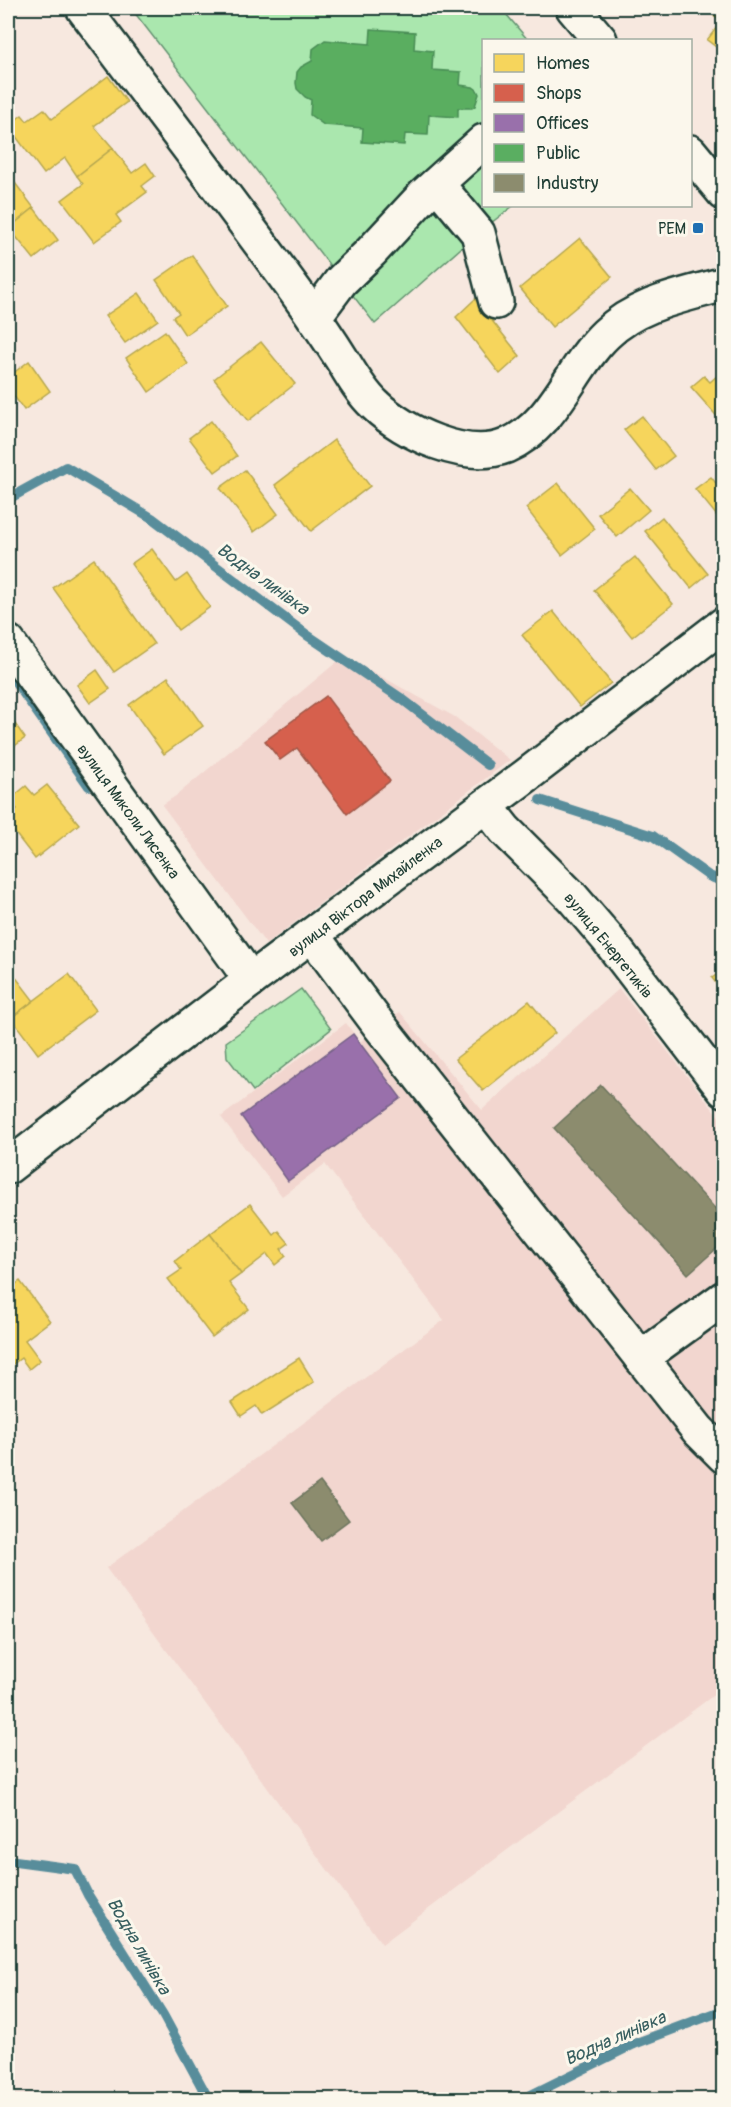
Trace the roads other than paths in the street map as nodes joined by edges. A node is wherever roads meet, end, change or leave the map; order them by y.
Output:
1 (83, 8) edge
2 (573, 8) edge
3 (599, 39) edge
4 (482, 142) edge
5 (692, 154) edge
6 (437, 184) junction
7 (723, 193) edge
8 (723, 284) edge
9 (496, 302) dead end
10 (314, 317) junction
11 (723, 624) edge
12 (8, 642) edge
13 (486, 806) junction
14 (312, 935) junction
15 (251, 981) junction
16 (723, 1090) edge
17 (8, 1167) edge
18 (723, 1298) edge
19 (641, 1358) junction
20 (723, 1456) edge

1 - 10 street
2 - 3 street
4 - 6 street
5 - 7 street
6 - 9 street
6 - 10 street
8 - 10 street
11 - 13 street, вулиця Віктора Михайленка
12 - 15 street, вулиця Миколи Лисенка
13 - 14 street, вулиця Віктора Михайленка
13 - 16 street, вулиця Енергетиків
14 - 15 street, вулиця Віктора Михайленка
14 - 19 street
15 - 17 street, вулиця Віктора Михайленка
18 - 19 street
19 - 20 street

